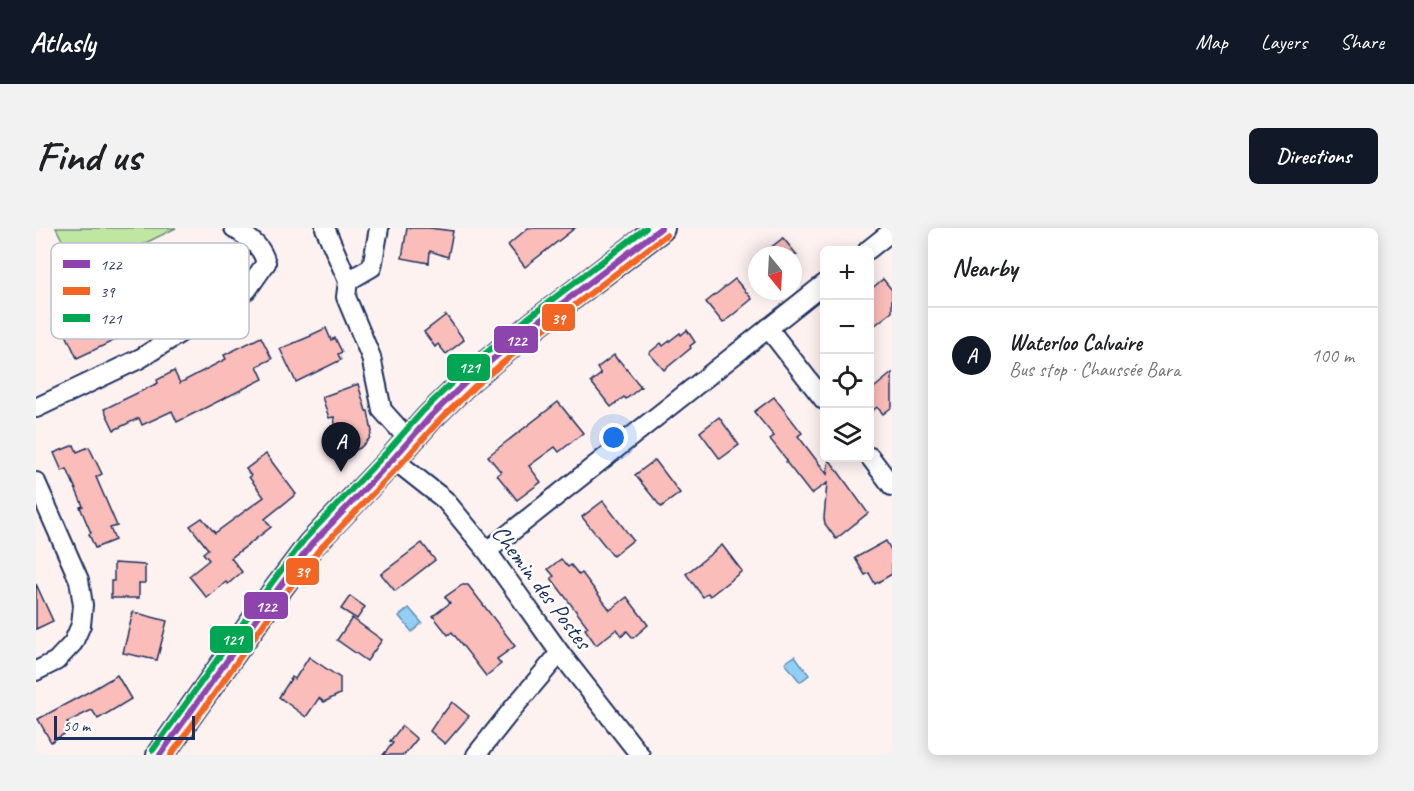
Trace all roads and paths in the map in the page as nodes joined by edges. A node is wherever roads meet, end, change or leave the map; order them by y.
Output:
1 (234, 228) edge
2 (325, 228) edge
3 (379, 228) edge
4 (660, 228) edge
5 (892, 231) edge
6 (873, 246) edge
7 (348, 281) junction
8 (249, 288) edge
9 (820, 288) edge
10 (768, 328) junction
11 (171, 339) edge
12 (820, 394) edge
13 (36, 408) edge
14 (412, 438) junction
15 (393, 459) junction
16 (873, 462) edge
17 (36, 482) edge
18 (892, 486) edge
19 (487, 551) junction
20 (560, 653) junction
21 (36, 671) edge
22 (160, 755) edge
23 (476, 755) edge
24 (640, 755) edge

1 - 8 street
2 - 7 street
3 - 7 street
4 - 14 main road
5 - 6 street
7 - 14 street
9 - 10 street
10 - 12 street
10 - 19 street
11 - 13 street
14 - 15 main road
15 - 19 street, Chemin des Postes
15 - 22 main road
16 - 18 street
17 - 21 street
19 - 20 street, Chemin des Postes
20 - 23 street
20 - 24 street, Chemin des Postes

